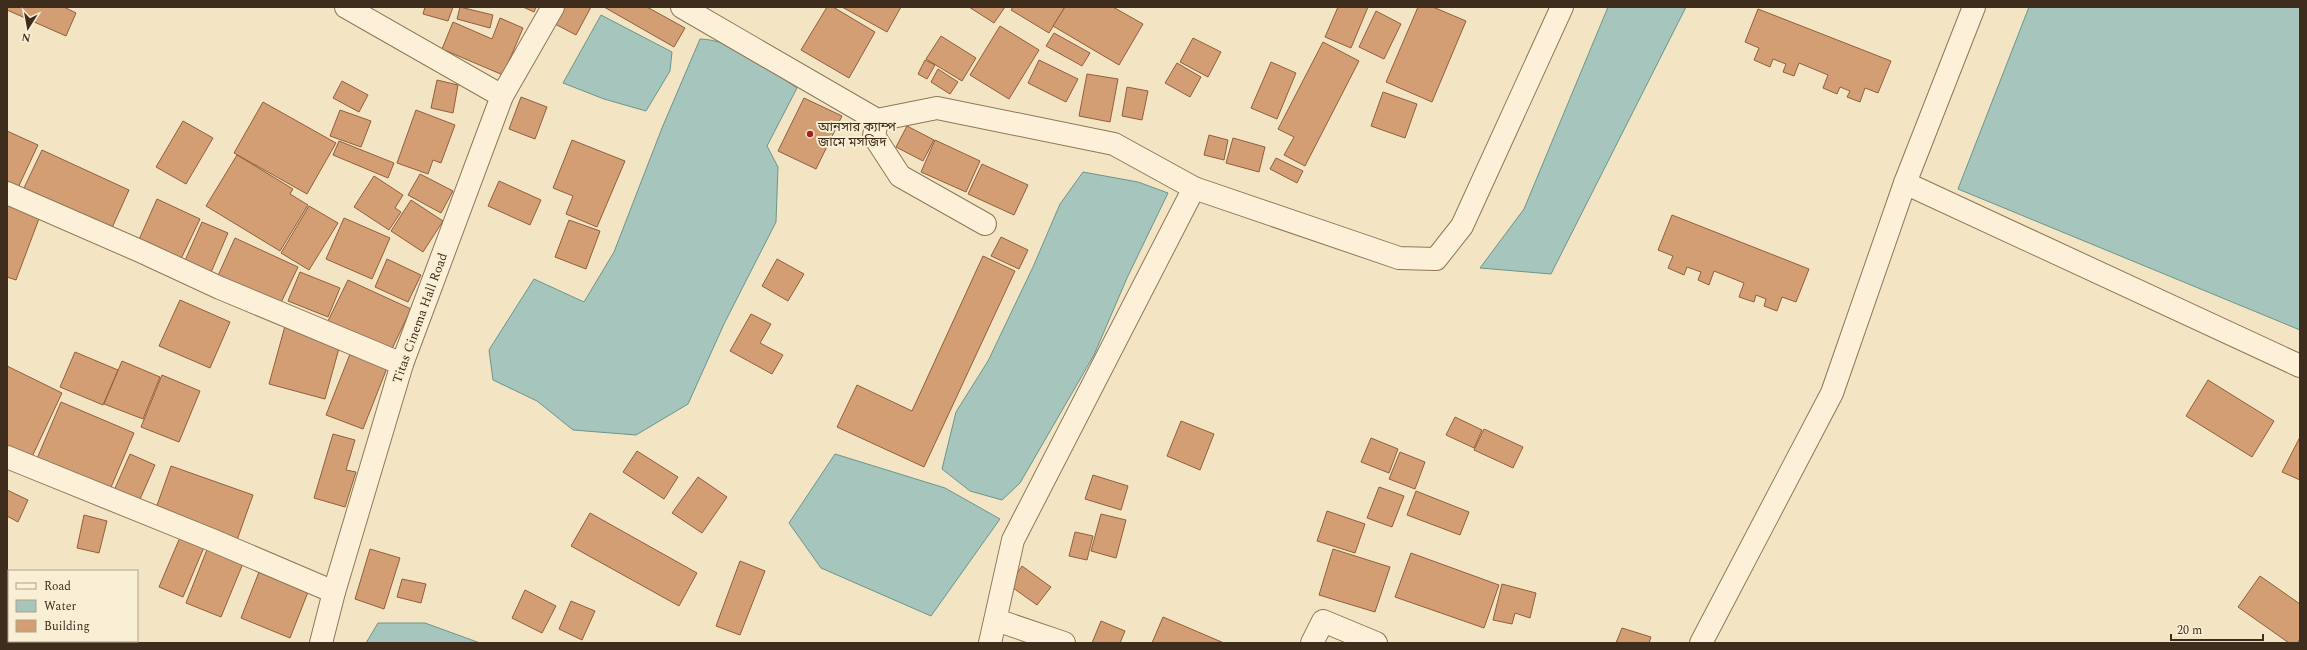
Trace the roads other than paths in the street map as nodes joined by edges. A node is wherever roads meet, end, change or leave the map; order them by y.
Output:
1 (346, 7) edge
2 (553, 7) edge
3 (682, 7) edge
4 (1562, 7) edge
5 (1974, 7) edge
6 (502, 96) junction
7 (877, 120) junction
8 (1905, 184) junction
9 (1194, 188) junction
10 (7, 193) edge
11 (985, 224) dead end
12 (402, 364) junction
13 (2300, 366) edge
14 (7, 458) edge
15 (334, 592) junction
16 (996, 620) junction
17 (321, 643) edge
18 (990, 643) edge
19 (1064, 643) edge
20 (1312, 643) edge
21 (1376, 643) edge
22 (1701, 643) edge

1 - 6 street
2 - 6 street, Titas Cinema Hall Road
3 - 7 street
4 - 9 street
5 - 8 street
6 - 12 street, Titas Cinema Hall Road
7 - 9 street
7 - 11 street
8 - 13 street
8 - 22 street
9 - 16 street
10 - 12 street
12 - 15 street, Titas Cinema Hall Road
14 - 15 street
15 - 17 street, Titas Cinema Hall Road
16 - 18 street
16 - 19 street
20 - 21 street

